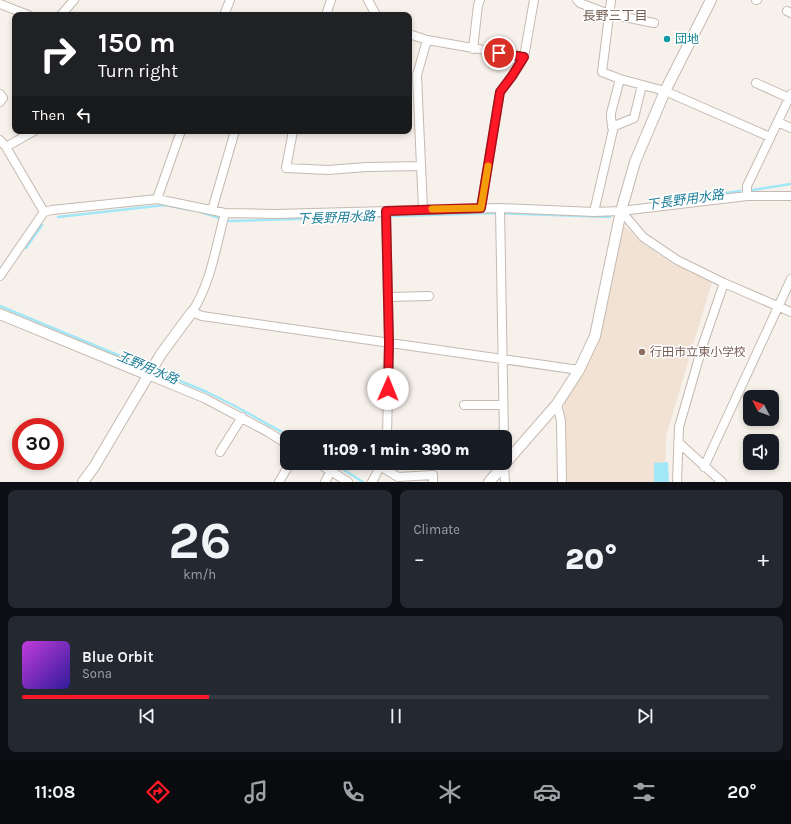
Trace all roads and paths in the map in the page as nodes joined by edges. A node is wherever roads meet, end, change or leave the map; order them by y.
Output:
1 (74, 0) edge
2 (230, 0) edge
3 (331, 0) edge
4 (368, 0) edge
5 (480, 0) edge
6 (534, 0) edge
7 (577, 0) edge
8 (611, 0) edge
9 (710, 0) edge
10 (0, 4) edge
11 (20, 12) edge
12 (64, 12) edge
13 (225, 12) edge
14 (327, 12) edge
15 (374, 12) edge
16 (609, 14) junction
17 (654, 23) dead end
18 (412, 35) edge
19 (427, 40) junction
20 (473, 49) junction
21 (524, 57) junction
22 (620, 79) junction
23 (756, 83) dead end
24 (642, 85) junction
25 (665, 91) junction
26 (0, 94) edge
27 (790, 96) edge
28 (0, 102) edge
29 (778, 122) junction
30 (612, 127) junction
31 (791, 128) edge
32 (29, 134) edge
33 (180, 134) edge
34 (234, 134) edge
35 (292, 134) edge
36 (770, 137) junction
37 (0, 140) edge
38 (6, 147) junction
39 (421, 166) junction
40 (747, 196) junction
41 (791, 196) edge
42 (157, 199) junction
43 (481, 208) junction
44 (423, 209) junction
45 (212, 210) junction
46 (500, 211) junction
47 (621, 211) junction
48 (44, 212) junction
49 (594, 212) junction
50 (225, 213) junction
51 (386, 215) junction
52 (0, 276) edge
53 (791, 279) edge
54 (724, 283) junction
55 (429, 296) dead end
56 (388, 297) junction
57 (778, 307) junction
58 (192, 312) junction
59 (791, 312) edge
60 (0, 314) edge
61 (389, 343) junction
62 (502, 358) junction
63 (579, 370) junction
64 (150, 371) junction
65 (557, 404) junction
66 (464, 405) dead end
67 (503, 405) junction
68 (242, 417) junction
69 (387, 430) edge
70 (504, 430) edge
71 (280, 440) edge
72 (678, 442) junction
73 (220, 452) dead end
74 (512, 455) edge
75 (704, 467) junction
76 (286, 470) edge
77 (378, 470) edge
78 (388, 470) edge
79 (499, 470) edge
80 (504, 470) edge
81 (331, 471) joint
82 (83, 482) edge
83 (279, 482) edge
84 (324, 482) edge
85 (348, 482) edge
86 (372, 482) edge
87 (433, 482) edge
88 (489, 482) edge
89 (505, 482) edge
90 (562, 482) edge
91 (677, 482) edge
92 (722, 482) edge

1 - 12 street
2 - 13 street
3 - 14 street
4 - 15 street
5 - 20 street
6 - 21 street
7 - 16 street
8 - 16 street
9 - 25 street
10 - 11 street
16 - 17 street
16 - 22 street
18 - 19 street
19 - 20 street
19 - 39 street
20 - 21 street
21 - 43 street
22 - 24 street
22 - 30 street
23 - 27 street
24 - 25 street
24 - 30 street
25 - 36 street
25 - 47 street
26 - 28 street
27 - 29 street
29 - 31 street
29 - 36 street
30 - 49 street
32 - 38 street
33 - 42 street
34 - 45 street
35 - 39 street
36 - 40 street
37 - 38 street
38 - 48 street
39 - 44 street
40 - 41 street
40 - 47 street
42 - 45 street
42 - 48 street
43 - 44 street
43 - 46 street
44 - 51 street
45 - 50 street
46 - 49 street
46 - 62 street
47 - 49 street
47 - 54 street
47 - 63 street
48 - 52 street
50 - 51 street
50 - 58 street
51 - 56 street
53 - 57 street
54 - 57 street
54 - 72 street
55 - 56 street
56 - 61 street
57 - 59 street
57 - 75 street
58 - 61 street
58 - 64 street
60 - 64 street
61 - 62 street
61 - 69 street
62 - 63 street
62 - 67 street
63 - 65 street
64 - 68 street
64 - 82 street
65 - 74 street
65 - 90 street
66 - 67 street
67 - 70 street
68 - 71 street
68 - 73 street
72 - 75 street
72 - 91 street
75 - 92 street
76 - 83 street
77 - 86 street
78 - 87 street
79 - 88 street
80 - 89 street
81 - 84 street
81 - 85 street

